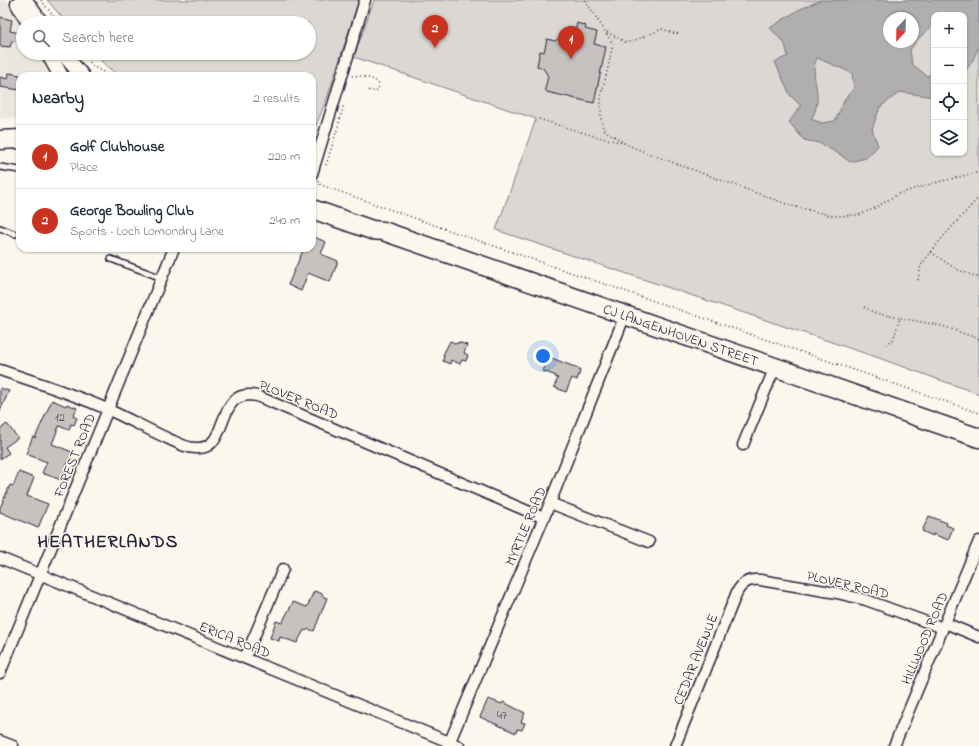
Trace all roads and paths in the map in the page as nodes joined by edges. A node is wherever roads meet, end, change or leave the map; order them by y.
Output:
1 (41, 0) edge
2 (365, 0) edge
3 (585, 0) edge
4 (24, 1) edge
5 (27, 16) edge
6 (36, 16) edge
7 (54, 16) edge
8 (605, 32) junction
9 (680, 32) dead end
10 (52, 60) edge
11 (69, 60) edge
12 (88, 60) edge
13 (59, 72) edge
14 (79, 72) edge
15 (103, 72) edge
16 (351, 76) dead end
17 (368, 90) dead end
18 (345, 100) dead end
19 (539, 119) dead end
20 (0, 128) edge
21 (16, 128) edge
22 (16, 139) edge
23 (0, 140) edge
24 (626, 144) junction
25 (0, 167) edge
26 (324, 167) dead end
27 (16, 169) edge
28 (979, 172) edge
29 (316, 173) edge
30 (316, 179) edge
31 (979, 197) edge
32 (316, 201) edge
33 (316, 210) edge
34 (0, 228) edge
35 (383, 232) junction
36 (15, 234) dead end
37 (172, 252) edge
38 (931, 252) junction
39 (111, 259) dead end
40 (162, 278) junction
41 (979, 278) edge
42 (918, 280) dead end
43 (864, 308) dead end
44 (625, 315) junction
45 (900, 318) junction
46 (979, 339) edge
47 (886, 344) dead end
48 (775, 367) junction
49 (0, 370) edge
50 (108, 410) junction
51 (979, 413) edge
52 (979, 438) edge
53 (743, 445) dead end
54 (550, 503) junction
55 (544, 518) junction
56 (979, 541) edge
57 (649, 542) dead end
58 (0, 558) edge
59 (283, 569) dead end
60 (41, 575) junction
61 (744, 583) joint
62 (944, 625) junction
63 (979, 637) edge
64 (245, 658) junction
65 (0, 673) edge
66 (0, 741) edge
67 (452, 745) edge
68 (13, 746) edge
69 (675, 746) edge
70 (894, 746) edge

1 - 7 path
2 - 29 street
3 - 8 path
4 - 5 street
4 - 6 street
8 - 9 path
8 - 24 path
10 - 13 street
11 - 14 street
12 - 15 path
16 - 17 path
18 - 26 path
19 - 24 path
20 - 21 highway
22 - 23 highway
24 - 28 path
25 - 27 lane
30 - 51 path
31 - 38 path
32 - 35 highway, CJ LANGENHOVEN STREET
33 - 35 highway, CJ LANGENHOVEN STREET
34 - 36 lane
35 - 44 highway, CJ LANGENHOVEN STREET
37 - 40 street, FOREST ROAD
38 - 41 path
38 - 42 path
39 - 40 lane
40 - 50 street, FOREST ROAD
43 - 45 path
44 - 48 highway, CJ LANGENHOVEN STREET
44 - 54 street, MYRTLE ROAD
45 - 46 path
45 - 47 path
48 - 52 highway, CJ LANGENHOVEN STREET
48 - 53 street
49 - 50 street, PLOVER ROAD
50 - 55 street, PLOVER ROAD
50 - 60 street, FOREST ROAD
54 - 55 street, MYRTLE ROAD
54 - 57 street
55 - 67 street, MYRTLE ROAD
56 - 62 street, HILLWOOD ROAD
58 - 60 street, ERICA ROAD
59 - 64 street
60 - 64 street, ERICA ROAD
60 - 65 street, FOREST ROAD
61 - 62 street, PLOVER ROAD
61 - 69 street, CEDAR AVENUE
62 - 63 street, PLOVER ROAD
62 - 70 street, HILLWOOD ROAD
64 - 67 street, ERICA ROAD
66 - 68 street

